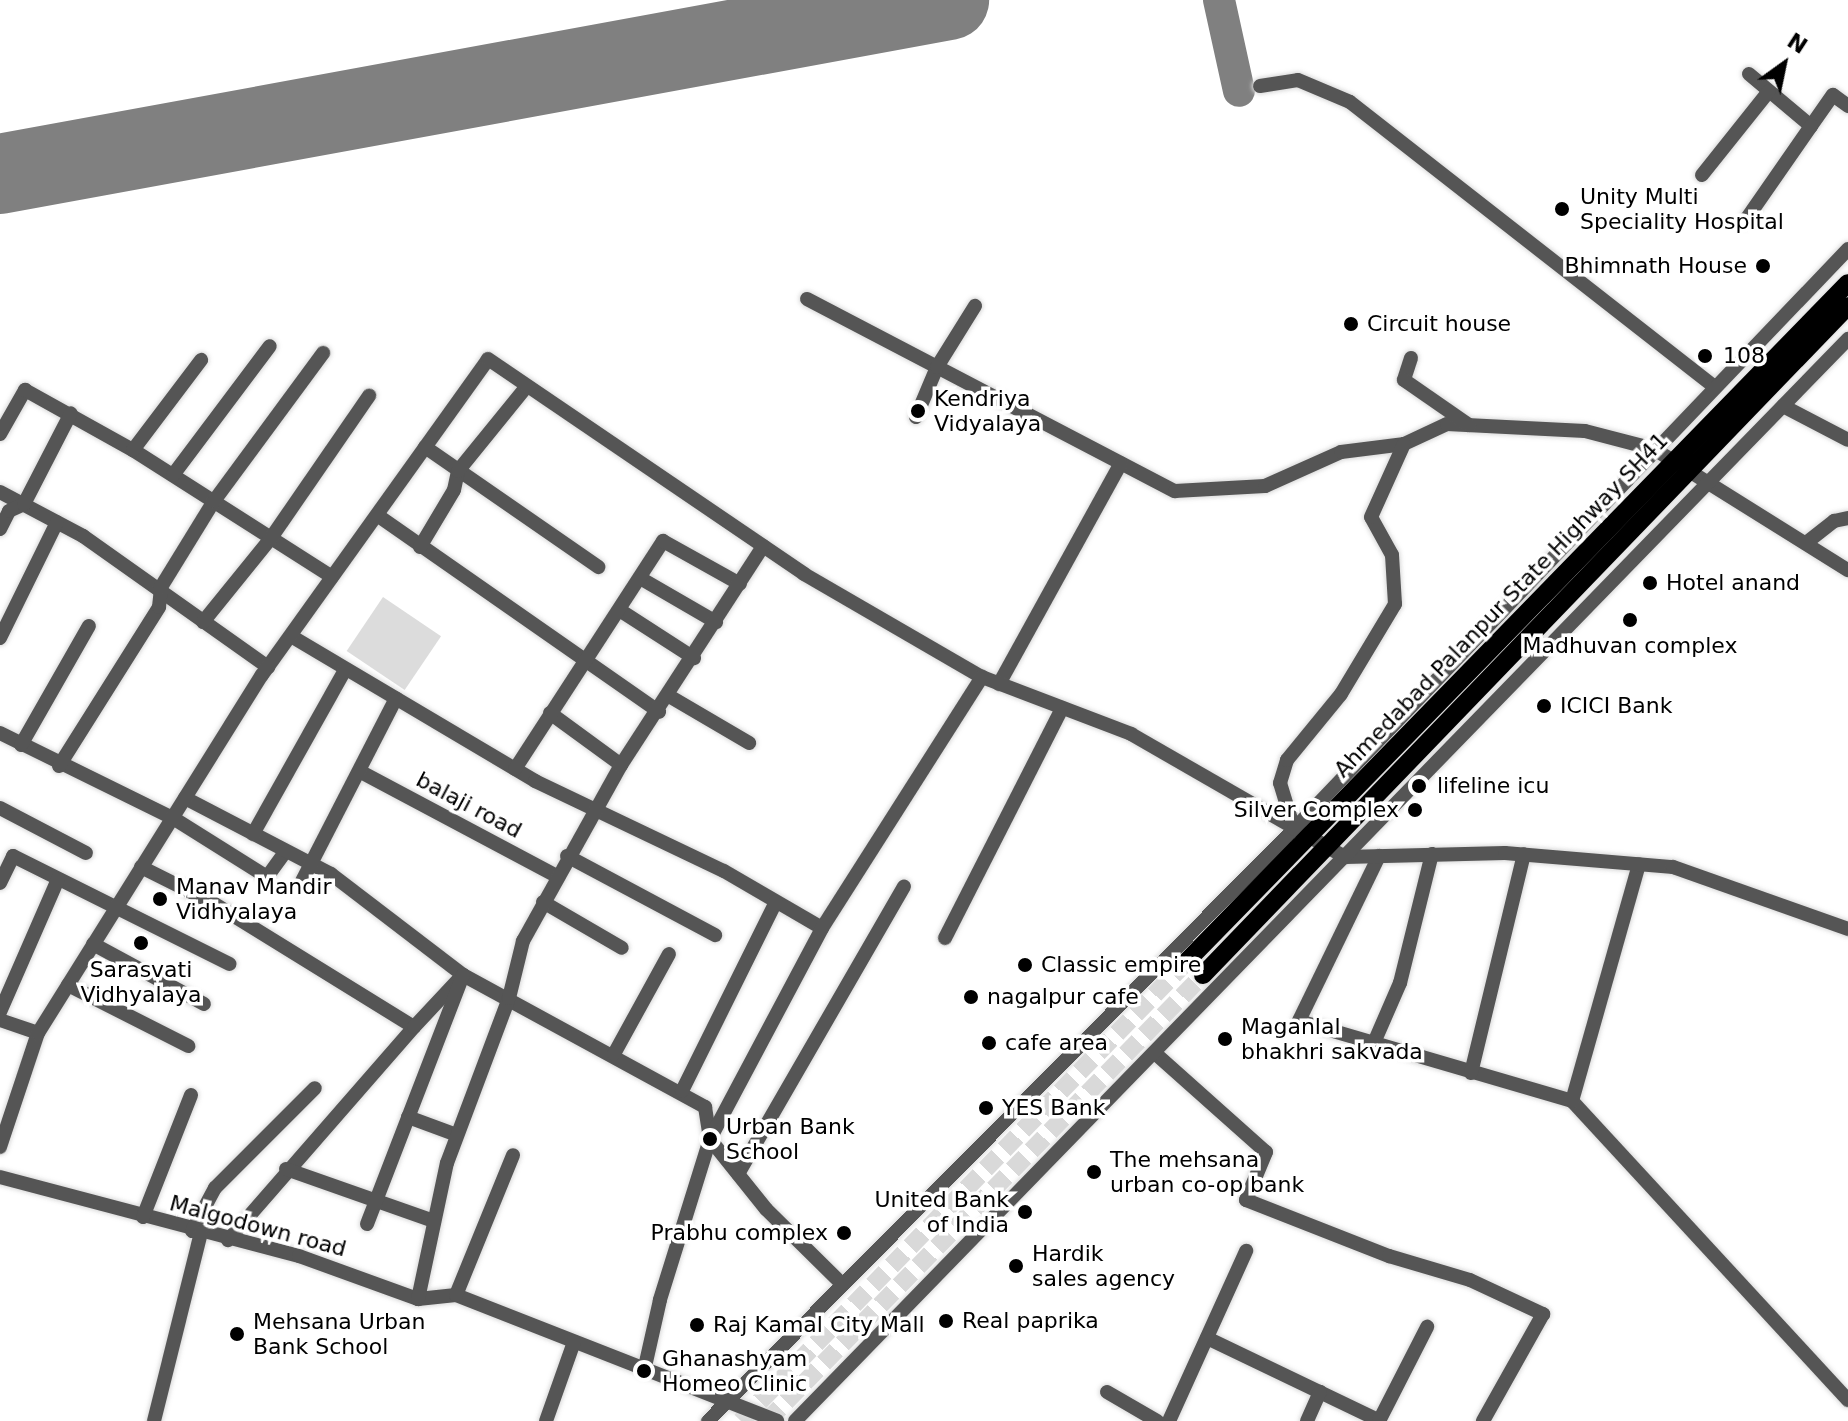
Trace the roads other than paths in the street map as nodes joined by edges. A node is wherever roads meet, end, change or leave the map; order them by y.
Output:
1 (1749, 74) dead end
2 (1260, 86) dead end
3 (1769, 91) junction
4 (1848, 106) edge
5 (1811, 126) junction
6 (1702, 175) dead end
7 (1745, 221) dead end
8 (1848, 249) edge
9 (1848, 283) edge
10 (807, 299) dead end
11 (975, 306) dead end
12 (1848, 306) edge
13 (1772, 327) junction
14 (1823, 332) junction
15 (1789, 342) junction
16 (270, 346) dead end
17 (1845, 346) edge
18 (323, 353) dead end
19 (1411, 358) dead end
20 (201, 360) dead end
21 (937, 367) junction
22 (527, 386) junction
23 (1714, 386) junction
24 (369, 396) dead end
25 (1783, 406) junction
26 (71, 413) junction
27 (916, 417) dead end
28 (1469, 425) junction
29 (0, 434) edge
30 (1848, 440) edge
31 (1404, 444) junction
32 (425, 447) junction
33 (1654, 449) junction
34 (133, 450) junction
35 (1671, 460) junction
36 (1121, 463) junction
37 (1691, 470) junction
38 (458, 471) junction
39 (173, 475) junction
40 (1711, 481) junction
41 (0, 492) edge
42 (214, 501) junction
43 (24, 504) junction
44 (377, 515) junction
45 (1848, 518) edge
46 (57, 522) junction
47 (0, 529) edge
48 (271, 538) junction
49 (1806, 543) junction
50 (763, 546) junction
51 (420, 547) junction
52 (598, 567) dead end
53 (1848, 570) edge
54 (332, 577) junction
55 (640, 578) junction
56 (740, 584) junction
57 (161, 587) junction
58 (621, 611) junction
59 (203, 622) junction
60 (716, 622) junction
61 (89, 626) dead end
62 (291, 636) junction
63 (0, 638) edge
64 (694, 658) junction
65 (584, 660) junction
66 (268, 667) junction
67 (345, 670) junction
68 (982, 677) junction
69 (999, 684) junction
70 (669, 696) junction
71 (396, 698) junction
72 (1062, 708) junction
73 (659, 712) junction
74 (550, 713) junction
75 (0, 733) edge
76 (749, 743) dead end
77 (21, 745) junction
78 (621, 765) junction
79 (59, 766) junction
80 (515, 769) junction
81 (361, 772) junction
82 (185, 798) junction
83 (0, 808) edge
84 (595, 809) junction
85 (173, 818) junction
86 (1294, 829) junction
87 (253, 834) junction
88 (1318, 843) junction
89 (285, 852) junction
90 (86, 853) dead end
91 (1432, 854) junction
92 (1524, 854) junction
93 (567, 856) junction
94 (1379, 856) junction
95 (1345, 857) junction
96 (310, 864) junction
97 (1639, 864) junction
98 (141, 867) junction
99 (557, 876) junction
100 (58, 879) junction
101 (0, 883) edge
102 (904, 886) dead end
103 (299, 887) dead end
104 (543, 902) junction
105 (776, 902) junction
106 (116, 908) junction
107 (822, 928) junction
108 (1848, 929) edge
109 (715, 935) dead end
110 (945, 938) dead end
111 (93, 944) junction
112 (622, 948) dead end
113 (669, 954) dead end
114 (1182, 955) junction
115 (1218, 959) junction
116 (230, 964) dead end
117 (463, 975) junction
118 (1203, 975) tunnel mouth
119 (68, 985) junction
120 (1223, 986) junction
121 (509, 998) junction
122 (204, 1004) dead end
123 (0, 1012) edge
124 (0, 1020) edge
125 (414, 1027) junction
126 (38, 1033) junction
127 (1373, 1045) junction
128 (188, 1046) dead end
129 (614, 1054) junction
130 (1157, 1055) junction
131 (1471, 1073) junction
132 (315, 1088) dead end
133 (682, 1091) junction
134 (191, 1095) dead end
135 (1572, 1101) junction
136 (408, 1117) junction
137 (457, 1135) junction
138 (710, 1139) junction
139 (0, 1147) edge
140 (513, 1155) dead end
141 (286, 1169) junction
142 (738, 1174) junction
143 (0, 1177) edge
144 (376, 1201) junction
145 (143, 1217) junction
146 (431, 1220) junction
147 (367, 1224) dead end
148 (196, 1232) junction
149 (228, 1240) junction
150 (1246, 1251) dead end
151 (841, 1283) junction
152 (456, 1295) junction
153 (418, 1299) junction
154 (1427, 1327) dead end
155 (1207, 1338) junction
156 (574, 1342) junction
157 (644, 1371) junction
158 (1107, 1392) dead end
159 (1320, 1392) junction
160 (1848, 1400) edge
161 (725, 1404) junction
162 (154, 1421) edge
163 (546, 1421) edge
164 (708, 1421) edge
165 (777, 1421) edge
166 (795, 1421) edge
167 (1157, 1421) edge
168 (1169, 1421) edge
169 (1307, 1421) edge
170 (1380, 1421) edge
171 (1483, 1421) edge

1 - 3 street
2 - 23 street
3 - 5 street
3 - 6 street
4 - 5 street
5 - 7 street
8 - 13 street
9 - 15 main road, Ahmedabad Palanpur State Highway SH41
10 - 21 street
11 - 21 street
12 - 14 main road, Ahmedabad Palanpur State Highway SH41
13 - 15 street
13 - 23 street
14 - 17 street
14 - 37 main road, Ahmedabad Palanpur State Highway SH41
15 - 35 main road, Ahmedabad Palanpur State Highway SH41
16 - 39 street
17 - 25 street
18 - 42 street
19 - 28 street
20 - 34 street
21 - 27 street
21 - 36 street
22 - 32 street
22 - 38 street
22 - 50 street
23 - 33 street
24 - 48 street
25 - 30 street
25 - 40 street
26 - 29 street
26 - 34 street
26 - 43 street
28 - 31 street
28 - 33 street
31 - 36 street
31 - 86 street
32 - 38 street
32 - 44 street
33 - 35 street
33 - 86 street
34 - 39 street
35 - 37 street
35 - 88 main road, Ahmedabad Palanpur State Highway SH41
36 - 69 street
37 - 40 street
37 - 88 main road, Ahmedabad Palanpur State Highway SH41
38 - 51 street
38 - 52 street
39 - 42 street
40 - 49 street
40 - 95 street
41 - 43 street
42 - 48 street
42 - 57 street
43 - 46 street
43 - 47 street
44 - 51 street
44 - 54 street
45 - 49 street
46 - 57 street
46 - 63 street
48 - 54 street
48 - 59 street
49 - 53 street
50 - 56 street
50 - 68 street
51 - 65 street
54 - 62 street
55 - 56 street
55 - 58 street
55 - 60 street
56 - 60 street
57 - 59 street
57 - 79 street
58 - 64 street
58 - 65 street
59 - 66 street
60 - 64 street
61 - 77 street
62 - 66 street
62 - 67 street
64 - 70 street
65 - 73 street
65 - 74 street
66 - 82 street
67 - 71 street
67 - 87 street
68 - 69 street
68 - 107 street
69 - 72 street
70 - 73 street
70 - 76 street
71 - 80 street
71 - 81 street
72 - 86 street
72 - 110 street
73 - 78 street
74 - 78 street
74 - 80 street
75 - 77 street
77 - 79 street
78 - 84 street
79 - 85 street
80 - 84 street
81 - 96 street
81 - 99 street, balaji road
82 - 85 street
82 - 87 street
83 - 90 street
84 - 93 street
84 - 105 street
85 - 89 street
85 - 98 street
86 - 88 street
86 - 114 street
87 - 89 street
88 - 95 street
88 - 114 main road, Ahmedabad Palanpur State Highway SH41
88 - 115 main road, Ahmedabad Palanpur State Highway SH41
89 - 96 street
91 - 92 street
91 - 94 street
91 - 127 street
92 - 97 street
92 - 131 street
93 - 99 street
93 - 109 street
94 - 95 street
94 - 127 street
95 - 120 street
96 - 103 street
96 - 117 street
97 - 108 street
97 - 135 street
98 - 106 street
98 - 125 street
99 - 104 street
100 - 101 street
100 - 106 street
100 - 123 street
102 - 142 street
104 - 112 street
104 - 121 street
105 - 107 street
105 - 133 street
106 - 111 street
106 - 116 street
107 - 138 street
111 - 119 street
111 - 122 street
113 - 129 street
114 - 151 street
115 - 118 main road, Ahmedabad Palanpur State Highway SH41
115 - 120 street
117 - 121 street
117 - 125 street
117 - 136 street
119 - 126 street
119 - 128 street
120 - 130 street
121 - 129 street
121 - 137 street
124 - 126 street
125 - 141 street
126 - 139 street
127 - 131 street
129 - 133 street
130 - 166 street
130 - 171 street
131 - 135 street
132 - 148 street
133 - 138 street
134 - 145 street
135 - 160 street
136 - 137 street
136 - 144 street
137 - 146 street
138 - 142 street
138 - 157 street
140 - 152 street
141 - 144 street
141 - 149 street
142 - 151 street
143 - 145 street, Malgodown road
144 - 146 street
144 - 147 street
145 - 148 street, Malgodown road
146 - 153 street
148 - 149 street, Malgodown road
148 - 162 street
149 - 153 street, Malgodown road
150 - 155 street
151 - 161 street
152 - 153 street, Malgodown road
152 - 156 street, Malgodown road
154 - 170 street
155 - 159 street
155 - 168 street
156 - 157 street, Malgodown road
156 - 163 street
157 - 161 street, Malgodown road
158 - 167 street
159 - 169 street
159 - 170 street
161 - 164 street
161 - 165 street, Malgodown road

